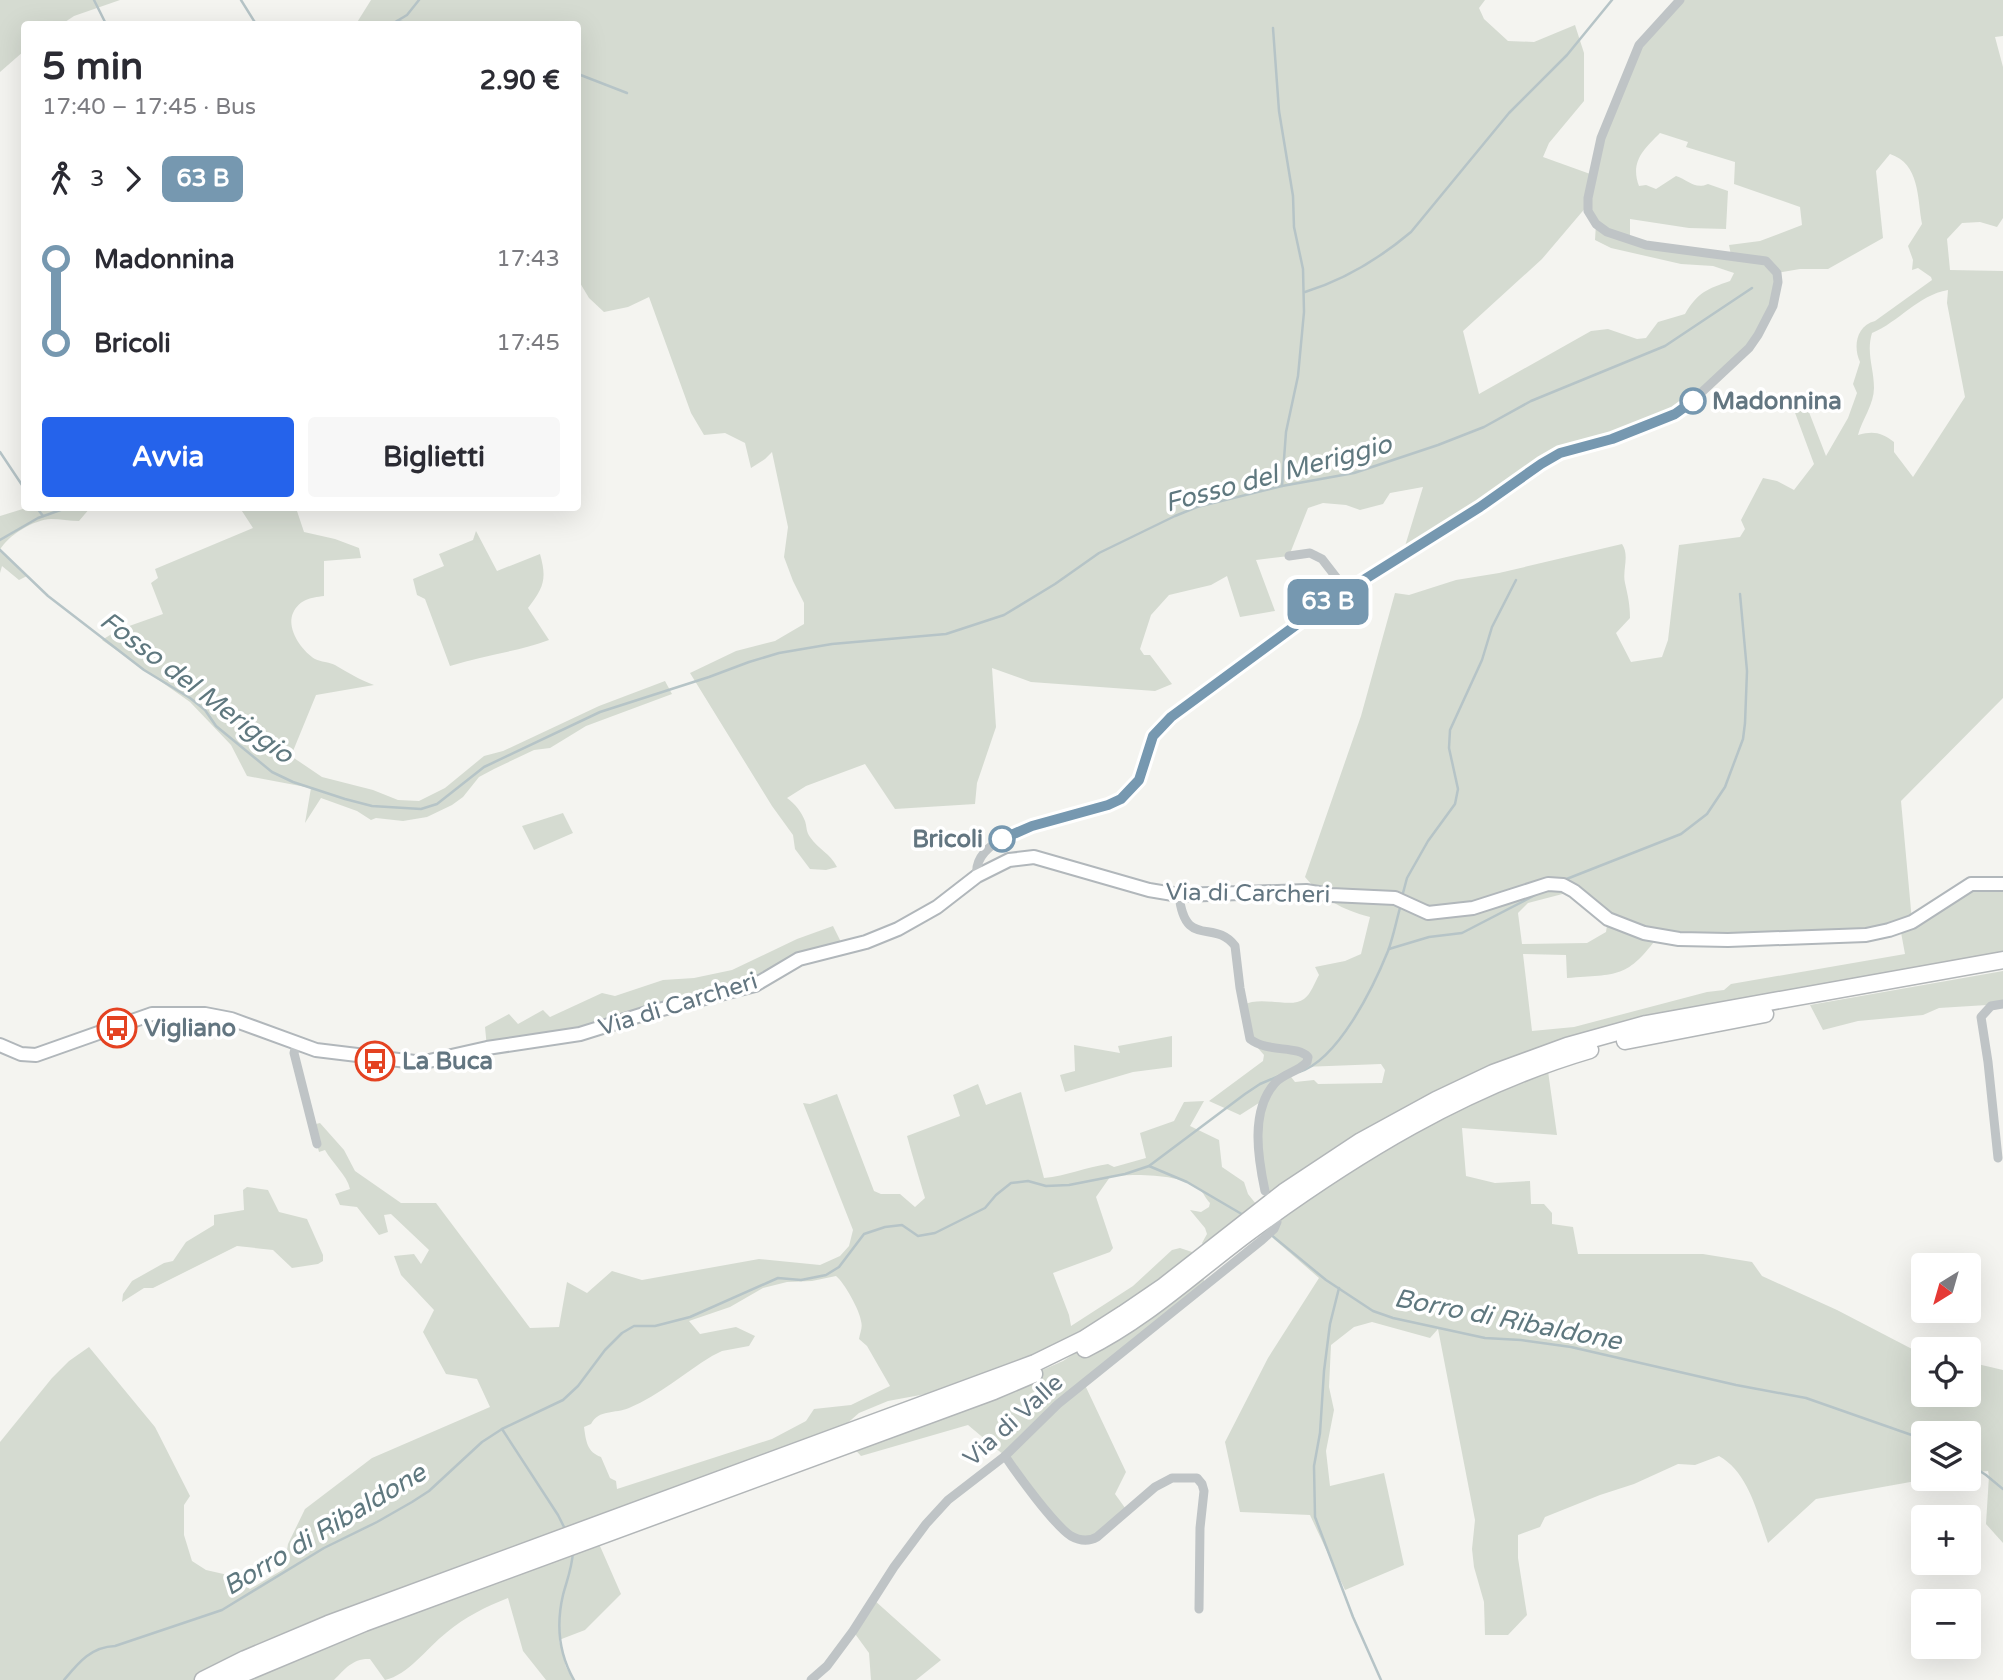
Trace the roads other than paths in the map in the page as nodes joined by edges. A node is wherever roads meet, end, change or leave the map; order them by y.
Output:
1 (1680, 0) edge
2 (1289, 556) dead end
3 (1346, 590) junction
4 (977, 876) junction
5 (2003, 884) edge
6 (1179, 895) junction
7 (2003, 960) edge
8 (2003, 971) edge
9 (2003, 1004) edge
10 (297, 1042) junction
11 (0, 1045) edge
12 (317, 1144) dead end
13 (1998, 1158) dead end
14 (1265, 1191) dead end
15 (1272, 1230) dead end
16 (1005, 1456) junction
17 (1199, 1609) dead end
18 (203, 1680) edge
19 (228, 1680) edge
20 (811, 1680) edge

1 - 3 street
2 - 3 street
3 - 4 street
4 - 6 street, Via di Carcheri
4 - 10 street, Via di Carcheri
5 - 6 street, Via di Carcheri
6 - 14 street
7 - 18 highway
8 - 19 highway
9 - 13 street
10 - 11 street, Via di Carcheri
10 - 12 street
15 - 16 street, Via di Valle
16 - 17 street
16 - 20 street, Via di Valle

